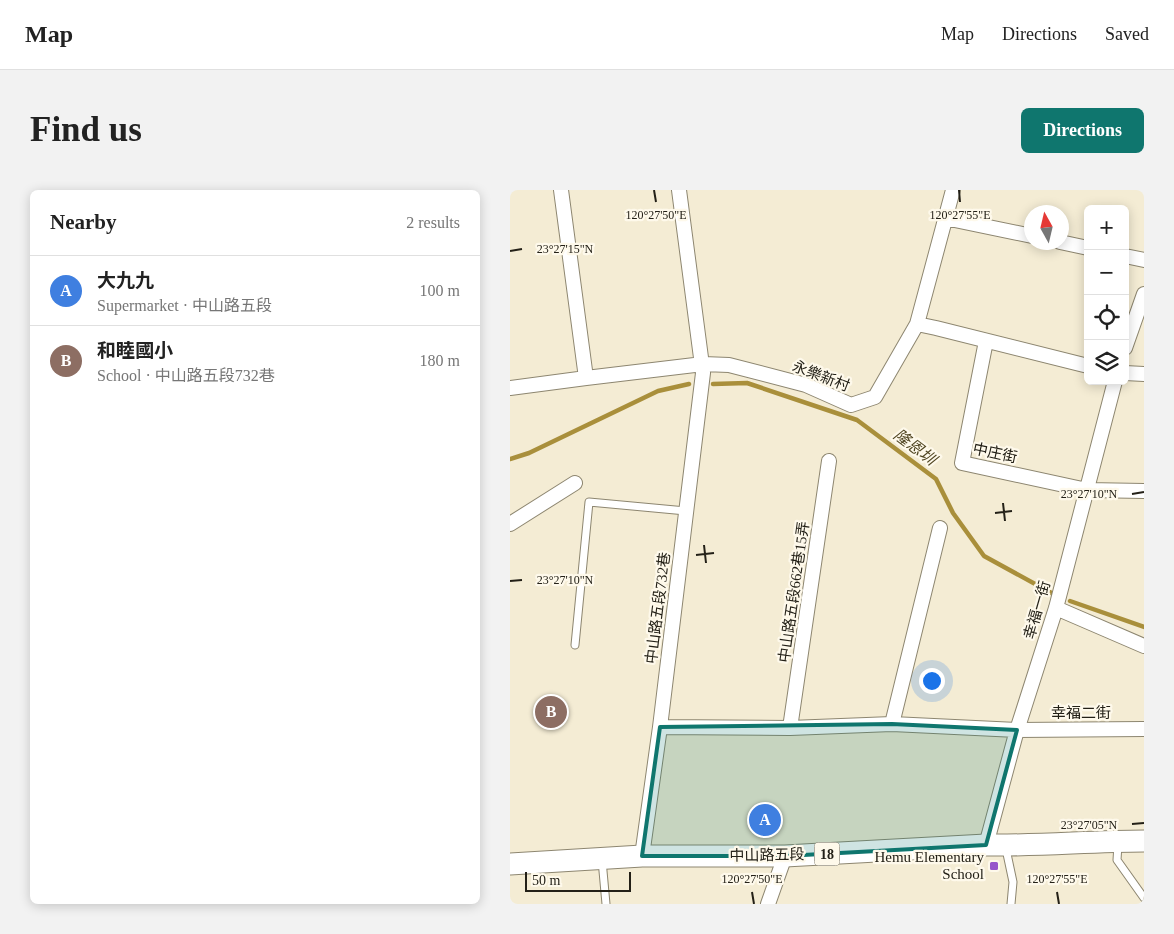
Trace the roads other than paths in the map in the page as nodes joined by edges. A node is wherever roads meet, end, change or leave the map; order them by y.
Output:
1 (561, 190) edge
2 (679, 190) edge
3 (953, 190) edge
4 (946, 218) junction
5 (1024, 234) edge
6 (1069, 244) edge
7 (1084, 247) edge
8 (1129, 257) edge
9 (1144, 260) edge
10 (1144, 294) edge
11 (917, 324) junction
12 (1128, 340) edge
13 (986, 341) junction
14 (703, 364) junction
15 (1084, 365) edge
16 (1129, 373) edge
17 (1144, 374) edge
18 (586, 378) junction
19 (1114, 385) edge
20 (510, 388) edge
21 (829, 461) dead end
22 (575, 483) dead end
23 (1087, 490) junction
24 (1144, 491) edge
25 (686, 511) junction
26 (510, 524) edge
27 (940, 528) dead end
28 (1056, 608) junction
29 (575, 645) dead end
30 (1144, 646) edge
31 (892, 724) junction
32 (660, 727) junction
33 (790, 728) junction
34 (1144, 729) edge
35 (1017, 730) junction
36 (1118, 841) junction
37 (1144, 841) edge
38 (996, 846) junction
39 (642, 856) junction
40 (785, 856) junction
41 (602, 858) junction
42 (510, 864) edge
43 (1144, 898) edge
44 (606, 904) edge
45 (768, 904) edge
46 (1011, 904) edge

1 - 18 street
2 - 14 street
3 - 4 street, 永樂新村
4 - 5 street
4 - 11 street, 永樂新村
6 - 7 street
8 - 9 street
10 - 12 street
11 - 13 street
11 - 14 street, 永樂新村
13 - 15 street
13 - 23 street, 中庄街
14 - 18 street, 永樂新村
14 - 25 street, 中山路五段732巷
16 - 17 street
18 - 20 street, 永樂新村
19 - 23 street, 幸福一街
21 - 33 street, 中山路五段662巷15弄
22 - 26 street
23 - 24 street, 中庄街
23 - 28 street, 幸福一街
25 - 29 lane
25 - 32 street, 中山路五段732巷
27 - 31 street
28 - 30 street
28 - 35 street, 幸福一街
31 - 33 street
31 - 35 street
32 - 33 street
32 - 39 street, 中山路五段732巷
34 - 35 street, 幸福二街
35 - 38 street, 幸福一街
36 - 37 main road, 中山路五段 / 18
36 - 38 main road, 中山路五段 / 18
36 - 43 lane
38 - 40 main road, 中山路五段 / 18
38 - 46 lane
39 - 40 main road, 中山路五段 / 18
39 - 41 main road, 中山路五段 / 18
40 - 45 street
41 - 42 main road, 中山路五段 / 18
41 - 44 lane

